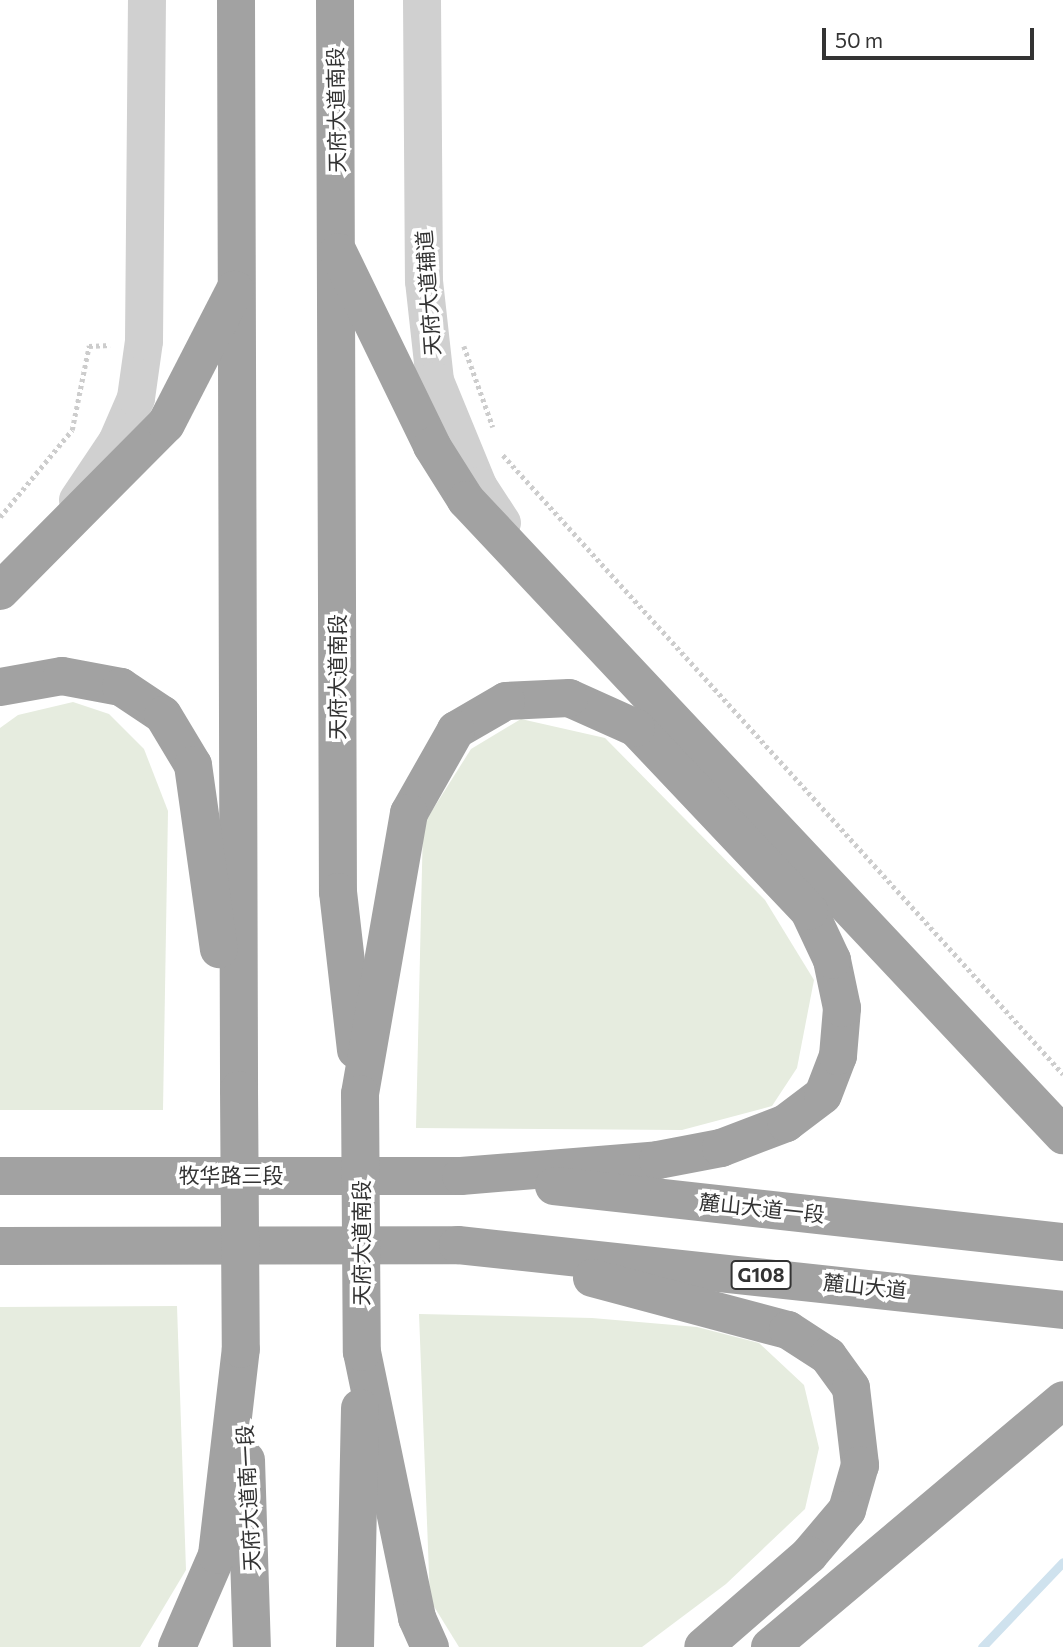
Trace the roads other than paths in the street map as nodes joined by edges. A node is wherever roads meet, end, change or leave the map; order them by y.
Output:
1 (147, 0) edge
2 (236, 0) edge
3 (335, 0) edge
4 (422, 0) edge
5 (338, 252) junction
6 (238, 285) junction
7 (64, 522) junction
8 (527, 564) junction
9 (0, 591) edge
10 (0, 687) edge
11 (239, 1090) junction
12 (360, 1094) junction
13 (1063, 1135) edge
14 (0, 1154) edge
15 (115, 1174) junction
16 (0, 1176) edge
17 (461, 1177) junction
18 (116, 1242) junction
19 (1063, 1242) edge
20 (0, 1245) edge
21 (457, 1245) junction
22 (0, 1264) edge
23 (1063, 1310) edge
24 (241, 1349) junction
25 (362, 1352) junction
26 (1063, 1400) edge
27 (252, 1576) junction
28 (177, 1647) edge
29 (230, 1647) edge
30 (252, 1647) edge
31 (355, 1647) edge
32 (430, 1647) edge
33 (703, 1647) edge
34 (770, 1647) edge

1 - 7 street
2 - 6 highway
3 - 5 highway, 天府大道南段
4 - 8 street, 天府大道辅道
5 - 8 highway
5 - 12 highway, 天府大道南段
6 - 7 highway
6 - 11 highway
7 - 9 highway
8 - 13 highway
10 - 11 highway
11 - 24 highway, bridge
12 - 17 highway
12 - 25 highway, 天府大道南段, bridge
14 - 15 highway
15 - 16 highway, 牧华路三段
15 - 17 highway, 牧华路三段
17 - 19 highway, 麓山大道一段
18 - 20 highway, G108
18 - 21 highway, G108
18 - 22 highway
21 - 23 highway, 麓山大道 / G108
21 - 33 highway
24 - 27 highway, 天府大道南一段
24 - 28 highway
25 - 31 highway
25 - 32 highway
26 - 34 highway
27 - 29 highway
27 - 30 highway, 天府大道南一段

